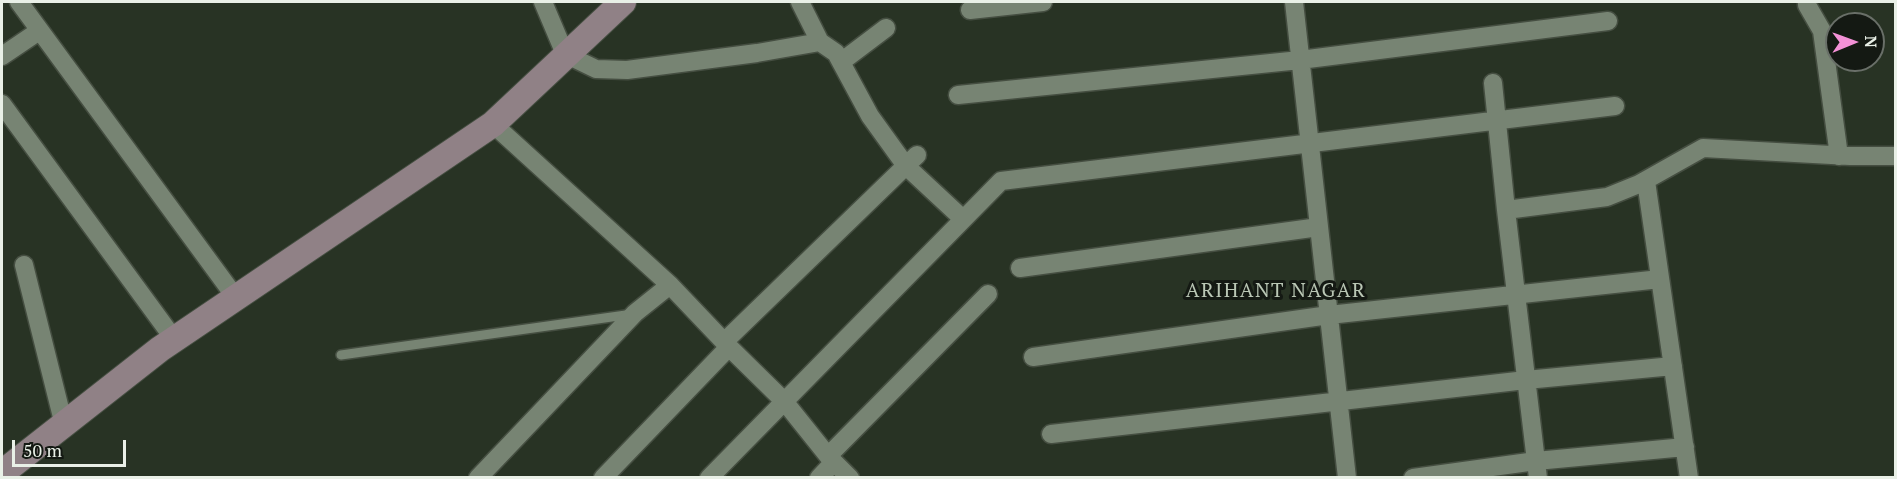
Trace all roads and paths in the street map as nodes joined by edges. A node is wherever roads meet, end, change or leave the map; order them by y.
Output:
1 (19, 2) edge
2 (543, 2) edge
3 (623, 2) edge
4 (800, 2) edge
5 (1043, 2) edge
6 (1294, 2) edge
7 (1807, 2) edge
8 (970, 10) dead end
9 (1608, 21) dead end
10 (886, 27) dead end
11 (39, 31) junction
12 (820, 42) junction
13 (565, 54) junction
14 (2, 56) edge
15 (1300, 60) junction
16 (841, 62) junction
17 (1494, 83) dead end
18 (957, 95) dead end
19 (2, 104) edge
20 (1615, 106) dead end
21 (1497, 121) junction
22 (493, 124) junction
23 (1310, 144) junction
24 (1839, 156) junction
25 (1896, 156) edge
26 (912, 160) junction
27 (1646, 181) junction
28 (1506, 210) junction
29 (963, 219) junction
30 (1319, 227) junction
31 (24, 265) dead end
32 (1020, 268) dead end
33 (1660, 279) junction
34 (670, 285) junction
35 (988, 294) dead end
36 (1516, 294) junction
37 (236, 298) junction
38 (635, 313) junction
39 (1329, 315) junction
40 (174, 339) junction
41 (726, 345) junction
42 (341, 355) dead end
43 (1033, 357) dead end
44 (1673, 366) junction
45 (1526, 380) junction
46 (1338, 400) junction
47 (784, 401) junction
48 (64, 425) junction
49 (1051, 434) dead end
50 (1685, 447) junction
51 (831, 459) junction
52 (1537, 469) edge
53 (2, 470) edge
54 (478, 477) edge
55 (603, 477) edge
56 (709, 477) edge
57 (819, 477) edge
58 (850, 477) edge
59 (1347, 477) edge
60 (1413, 477) edge
61 (1689, 477) edge

1 - 11 street
2 - 13 street
3 - 13 street
4 - 12 street
5 - 8 street
6 - 15 street
7 - 24 street
9 - 15 street
10 - 16 street
11 - 14 street
11 - 37 street
12 - 13 street
12 - 16 street
13 - 22 street
15 - 18 street
15 - 23 street
16 - 26 street
17 - 21 street
19 - 40 street
20 - 21 street
21 - 23 street
21 - 28 street
22 - 34 street
22 - 37 street
23 - 29 street
23 - 30 street
24 - 25 street
24 - 27 street
26 - 29 street
26 - 41 street
27 - 28 street
27 - 33 street
28 - 36 street
29 - 47 street
30 - 32 street
30 - 39 street
31 - 48 street
33 - 36 street
33 - 44 street
34 - 38 street
34 - 41 street
35 - 51 street
36 - 39 street
36 - 45 street
37 - 40 street
38 - 42 lane
38 - 54 street
39 - 43 street
39 - 46 street
40 - 48 street
41 - 47 street
41 - 55 street
44 - 45 street
44 - 50 street
45 - 46 street
45 - 52 street
46 - 49 street
46 - 59 street
47 - 51 street
47 - 56 street
48 - 53 street
50 - 52 street
50 - 61 street
51 - 57 street
51 - 58 street
52 - 60 street

